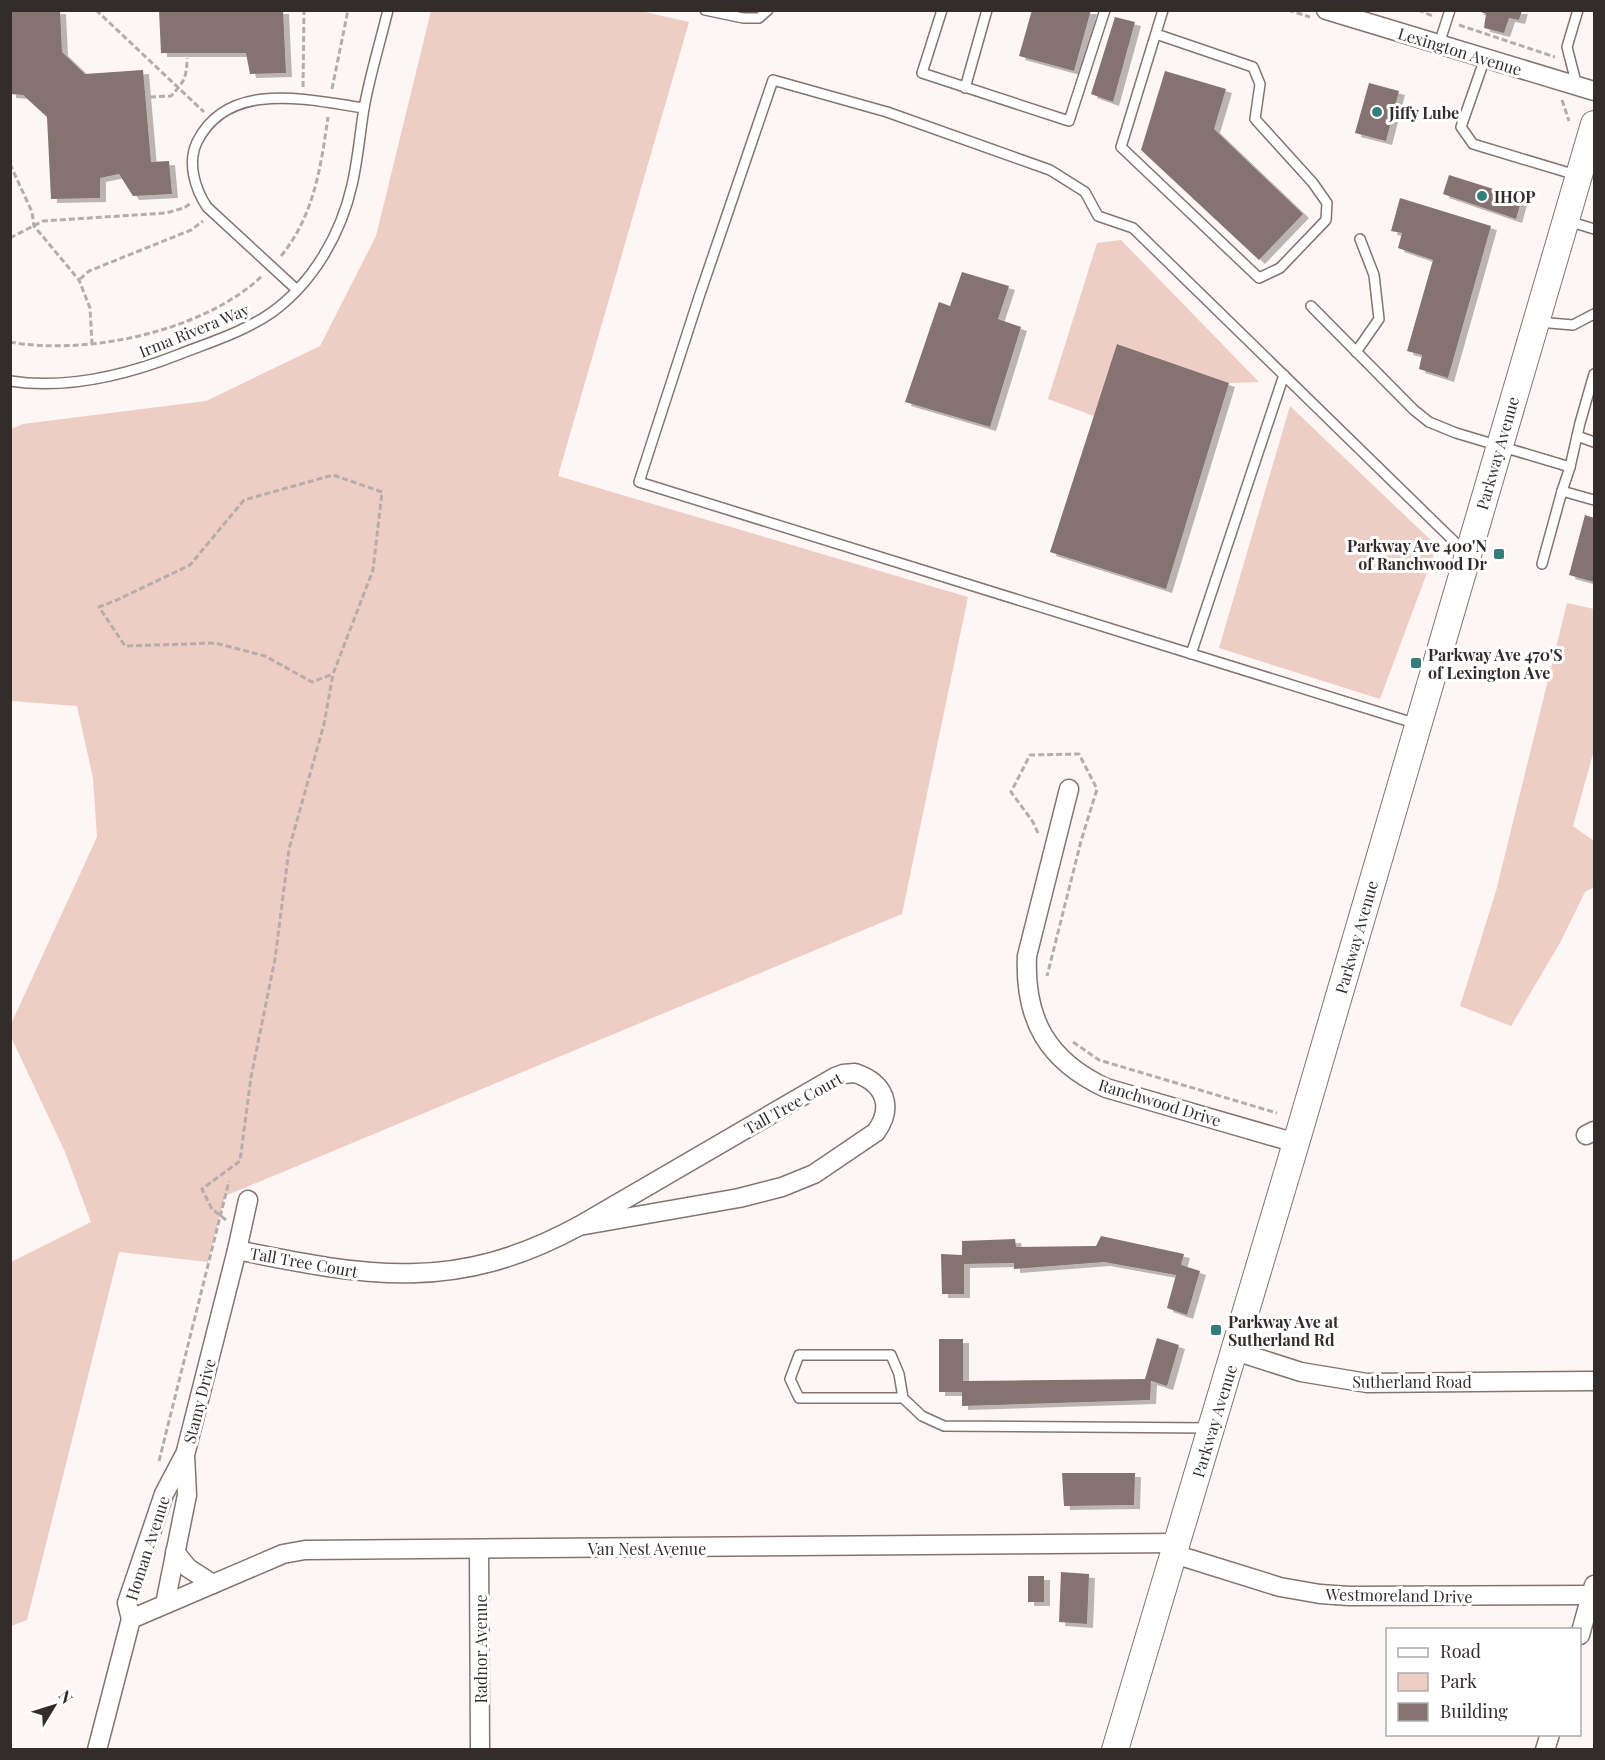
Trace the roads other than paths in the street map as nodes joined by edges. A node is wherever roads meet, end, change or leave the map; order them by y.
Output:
1 (388, 10) edge
2 (705, 10) edge
3 (768, 10) edge
4 (942, 10) edge
5 (987, 10) edge
6 (1105, 10) edge
7 (1163, 10) edge
8 (1326, 10) edge
9 (1450, 10) edge
10 (1578, 10) edge
11 (1156, 34) junction
12 (1439, 45) junction
13 (1485, 58) junction
14 (965, 88) junction
15 (1586, 89) edge
16 (364, 108) junction
17 (1594, 124) edge
18 (1578, 176) junction
19 (1566, 220) junction
20 (1594, 230) edge
21 (1360, 239) dead end
22 (297, 290) junction
23 (1311, 306) dead end
24 (1594, 314) edge
25 (1536, 322) junction
26 (1356, 352) junction
27 (1594, 374) edge
28 (1284, 375) junction
29 (10, 381) edge
30 (1576, 436) junction
31 (1594, 442) edge
32 (1500, 445) junction
33 (1570, 467) junction
34 (1562, 491) junction
35 (1594, 500) edge
36 (1468, 554) junction
37 (1542, 564) dead end
38 (1191, 654) junction
39 (1418, 724) junction
40 (1069, 789) dead end
41 (1296, 1143) junction
42 (248, 1200) dead end
43 (579, 1226) junction
44 (239, 1241) junction
45 (1234, 1351) junction
46 (1594, 1381) edge
47 (903, 1398) junction
48 (1211, 1428) junction
49 (185, 1455) junction
50 (479, 1549) junction
51 (1175, 1549) junction
52 (175, 1552) junction
53 (213, 1584) junction
54 (1593, 1592) edge
55 (165, 1604) junction
56 (130, 1619) junction
57 (1581, 1632) edge
58 (97, 1749) edge
59 (480, 1749) edge
60 (1115, 1749) edge

1 - 16 lane, Irma Rivera Way
2 - 3 lane
4 - 14 lane
5 - 14 lane
6 - 14 lane
7 - 11 lane
8 - 12 street, Lexington Avenue
9 - 12 lane
10 - 15 lane
11 - 11 lane
12 - 13 street, Lexington Avenue
13 - 15 street, Lexington Avenue
13 - 18 lane
16 - 22 lane, Irma Rivera Way
16 - 22 lane
17 - 18 main road, Parkway Avenue
18 - 19 main road, Parkway Avenue
19 - 20 lane
19 - 25 main road, Parkway Avenue
21 - 26 lane
22 - 29 lane, Irma Rivera Way
23 - 26 lane
24 - 25 lane
25 - 32 main road, Parkway Avenue
26 - 32 lane
27 - 30 lane
28 - 36 lane
28 - 38 lane
28 - 38 lane
30 - 31 lane
30 - 33 lane
32 - 33 lane
32 - 36 main road, Parkway Avenue
33 - 34 lane
34 - 35 lane
34 - 37 lane
36 - 39 main road, Parkway Avenue
38 - 39 lane
39 - 41 main road, Parkway Avenue
40 - 41 street, Ranchwood Drive
41 - 45 main road, Parkway Avenue
42 - 44 street, Stamy Drive
43 - 43 street, Tall Tree Court
43 - 44 street, Tall Tree Court
44 - 49 street, Stamy Drive
45 - 46 street, Sutherland Road
45 - 48 main road, Parkway Avenue
47 - 47 lane
47 - 48 lane
48 - 51 main road, Parkway Avenue
49 - 52 street, Stamy Drive
49 - 56 street, Homan Avenue
50 - 51 street, Van Nest Avenue
50 - 53 street, Van Nest Avenue
50 - 59 street, Radnor Avenue
51 - 54 street, Westmoreland Drive
51 - 60 main road, Parkway Avenue
52 - 53 street
52 - 55 street, Stamy Drive
53 - 55 street, Van Nest Avenue
54 - 57 street
55 - 56 street, Van Nest Avenue
56 - 58 street, Homan Avenue

